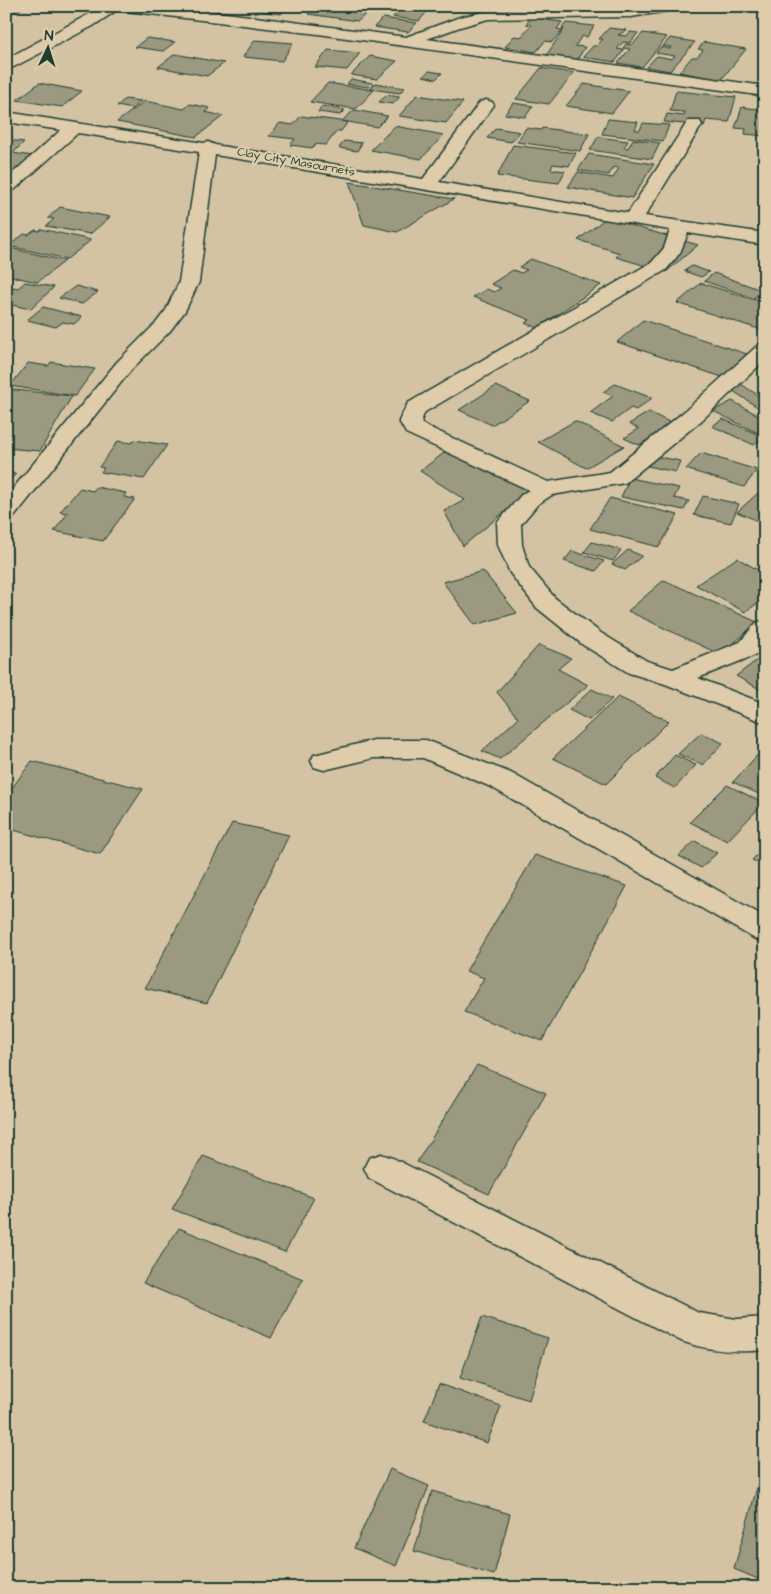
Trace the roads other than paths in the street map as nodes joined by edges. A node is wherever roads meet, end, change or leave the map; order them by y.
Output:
1 (116, 6) edge
2 (675, 6) edge
3 (407, 42) junction
4 (6, 66) edge
5 (765, 91) edge
6 (486, 105) dead end
7 (6, 117) edge
8 (694, 125) dead end
9 (75, 127) junction
10 (208, 147) junction
11 (428, 185) junction
12 (6, 188) edge
13 (633, 220) junction
14 (680, 227) junction
15 (765, 239) edge
16 (765, 349) edge
17 (546, 489) junction
18 (6, 512) edge
19 (765, 628) edge
20 (674, 678) junction
21 (765, 714) edge
22 (324, 761) dead end
23 (765, 931) edge
24 (381, 1168) dead end
25 (765, 1333) edge

1 - 3 street
1 - 4 street
2 - 3 street
3 - 5 street
6 - 11 street
7 - 9 street, Clay City Masournets
8 - 13 street
9 - 10 street, Clay City Masournets
9 - 12 street
10 - 11 street, Clay City Masournets
10 - 18 street
11 - 13 street, Clay City Masournets
13 - 14 street, Clay City Masournets
14 - 15 street, Clay City Masournets
14 - 17 street
16 - 17 street
17 - 20 street
19 - 20 street
20 - 21 street
22 - 23 street
24 - 25 street

